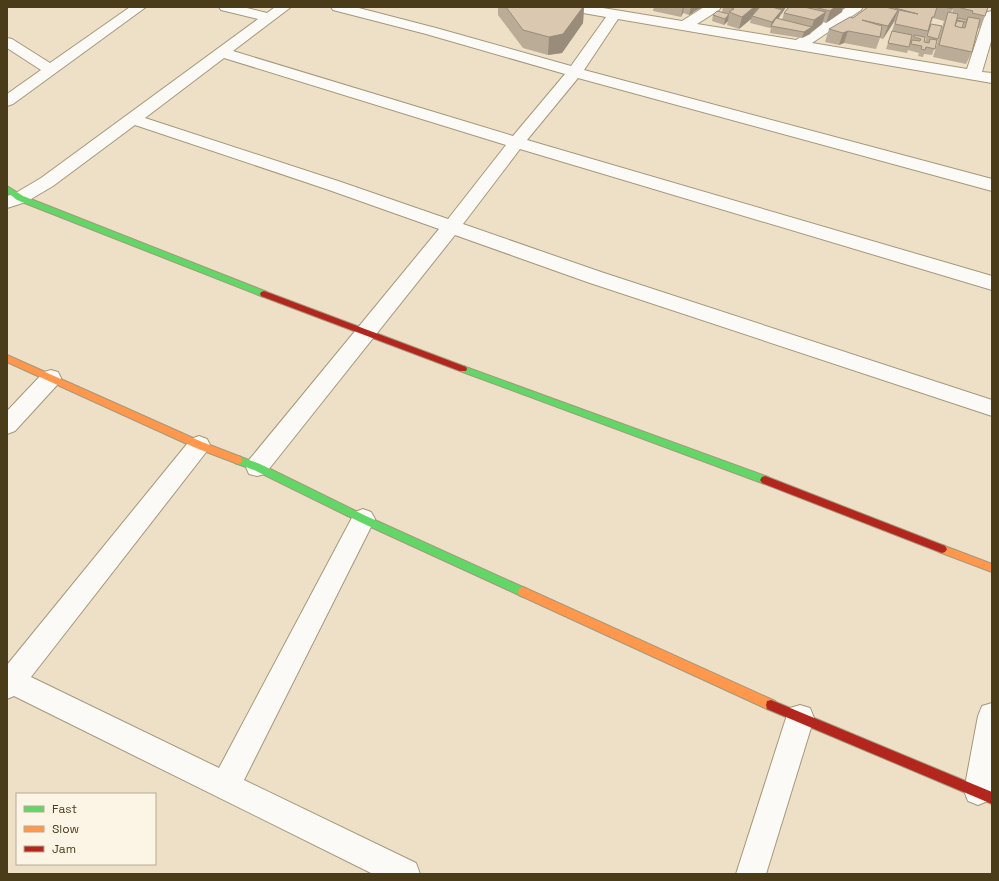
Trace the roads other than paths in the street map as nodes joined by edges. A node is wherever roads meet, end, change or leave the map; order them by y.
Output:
1 (139, 7) edge
2 (226, 7) edge
3 (284, 7) edge
4 (338, 7) edge
5 (572, 7) edge
6 (642, 7) edge
7 (714, 7) edge
8 (856, 7) edge
9 (992, 15) edge
10 (622, 16) junction
11 (269, 18) junction
12 (684, 26) junction
13 (7, 42) edge
14 (799, 45) junction
15 (223, 53) junction
16 (51, 70) junction
17 (575, 72) junction
18 (973, 75) junction
19 (992, 78) edge
20 (7, 101) edge
21 (133, 119) junction
22 (516, 143) junction
23 (992, 185) edge
24 (7, 188) edge
25 (13, 200) edge
26 (451, 227) junction
27 (992, 283) edge
28 (365, 332) junction
29 (7, 358) edge
30 (51, 378) junction
31 (992, 408) edge
32 (7, 425) edge
33 (198, 445) junction
34 (257, 467) junction
35 (363, 519) junction
36 (992, 568) edge
37 (8, 682) edge
38 (992, 716) edge
39 (800, 718) junction
40 (225, 787) junction
41 (985, 795) edge
42 (405, 874) edge
43 (751, 874) edge

1 - 16 street
2 - 11 street
3 - 11 street
4 - 17 street
5 - 10 street
6 - 10 street
7 - 12 street
8 - 14 street
9 - 18 street
10 - 12 street
10 - 17 street
11 - 15 street
12 - 14 street
13 - 16 street
14 - 18 street
15 - 21 street
15 - 22 street
16 - 20 street
17 - 22 street
17 - 23 street
18 - 19 street
21 - 25 street
21 - 26 street
22 - 26 street
22 - 27 street
24 - 25 street
25 - 28 street
26 - 28 street
26 - 31 street
28 - 34 street
28 - 36 street
29 - 30 street
30 - 32 street
30 - 33 street
33 - 34 street
33 - 37 street
34 - 35 street
35 - 39 street
35 - 40 street
37 - 40 street
38 - 41 street
39 - 41 street
39 - 43 street
40 - 42 street

